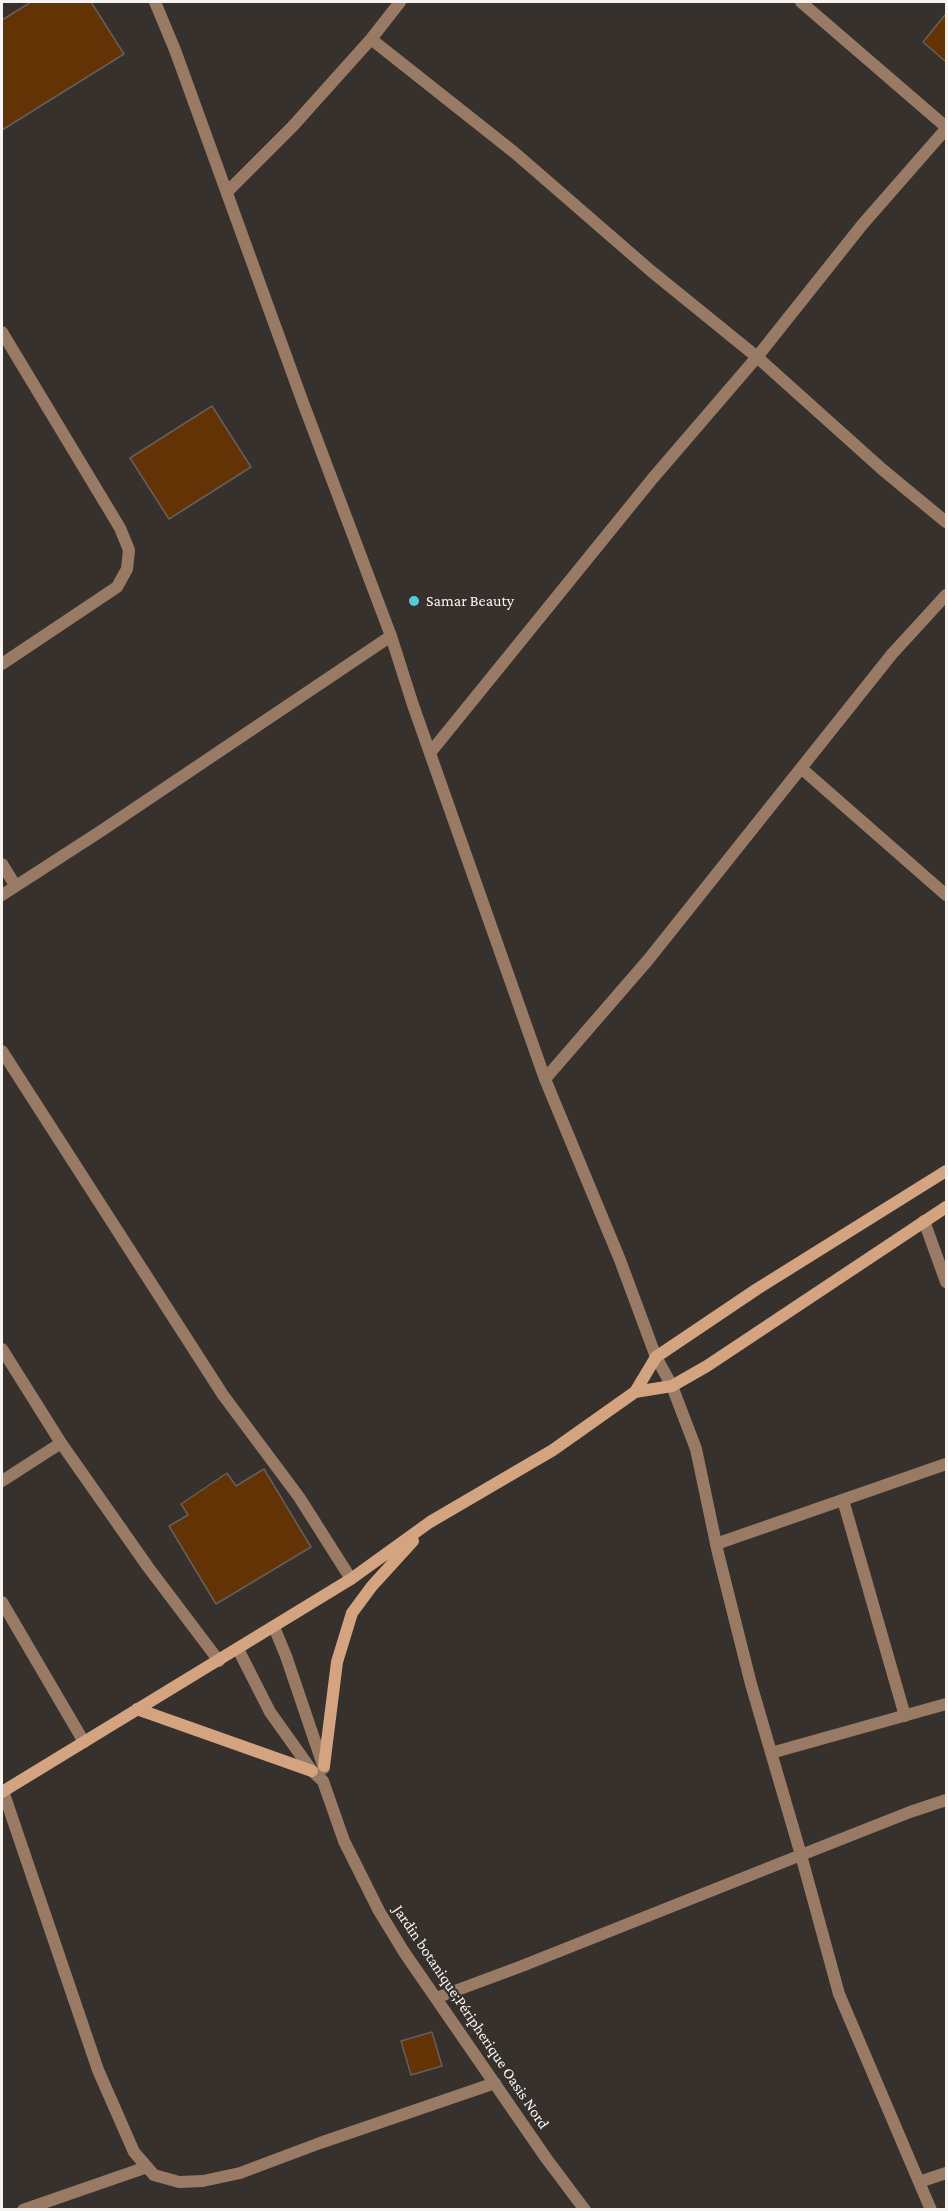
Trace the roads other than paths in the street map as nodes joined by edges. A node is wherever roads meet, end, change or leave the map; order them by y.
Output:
1 (155, 2) edge
2 (400, 2) edge
3 (801, 2) edge
4 (371, 39) junction
5 (946, 128) edge
6 (227, 192) junction
7 (2, 332) edge
8 (757, 357) junction
9 (946, 522) edge
10 (946, 595) edge
11 (391, 636) junction
12 (2, 664) edge
13 (430, 753) junction
14 (801, 768) junction
15 (2, 864) edge
16 (15, 885) junction
17 (2, 895) edge
18 (946, 896) edge
19 (2, 1051) edge
20 (545, 1079) junction
21 (946, 1171) edge
22 (946, 1207) edge
23 (924, 1221) junction
24 (946, 1282) edge
25 (2, 1349) edge
26 (656, 1357) junction
27 (672, 1386) junction
28 (635, 1392) junction
29 (62, 1443) junction
30 (946, 1464) edge
31 (2, 1481) edge
32 (843, 1500) junction
33 (430, 1522) junction
34 (716, 1544) junction
35 (351, 1579) junction
36 (2, 1602) edge
37 (274, 1627) junction
38 (238, 1649) junction
39 (219, 1661) junction
40 (946, 1704) edge
41 (137, 1709) junction
42 (905, 1716) junction
43 (84, 1742) junction
44 (771, 1753) junction
45 (324, 1766) junction
46 (312, 1771) junction
47 (323, 1781) junction
48 (2, 1791) edge
49 (946, 1800) edge
50 (801, 1855) junction
51 (436, 1998) junction
52 (495, 2083) junction
53 (147, 2167) junction
54 (946, 2173) edge
55 (919, 2182) junction
56 (23, 2210) edge
57 (585, 2210) edge
58 (931, 2210) edge

1 - 6 street
2 - 4 street
3 - 5 street
4 - 6 street
4 - 8 street
5 - 8 street
6 - 11 street
7 - 12 street
8 - 9 street
8 - 13 street
10 - 14 street
11 - 13 street
11 - 16 street
13 - 20 street
14 - 18 street
14 - 20 street
15 - 16 street
16 - 17 street
19 - 35 street
20 - 26 street
21 - 26 street
22 - 23 street
23 - 24 street
23 - 27 street
25 - 29 street
26 - 27 street
26 - 28 street
27 - 28 street
27 - 34 street
28 - 33 street
29 - 31 street
29 - 39 street
30 - 32 street
32 - 34 street
32 - 42 street
33 - 35 street
33 - 45 street
34 - 44 street
35 - 37 street
36 - 43 street
37 - 38 street
37 - 45 street
38 - 39 street
38 - 46 street, Jardin botanique;Péripherique Oasis Nord
39 - 41 street
40 - 42 street
41 - 43 street
41 - 46 street
42 - 44 street
43 - 48 street
44 - 50 street
45 - 47 street
46 - 47 street, Jardin botanique;Péripherique Oasis Nord
47 - 51 street, Jardin botanique;Péripherique Oasis Nord
48 - 53 street
49 - 50 street
50 - 51 street
50 - 55 street
51 - 52 street, Jardin botanique;Péripherique Oasis Nord
52 - 53 street
52 - 57 street, Jardin botanique;Péripherique Oasis Nord
53 - 56 street
54 - 55 street
55 - 58 street

